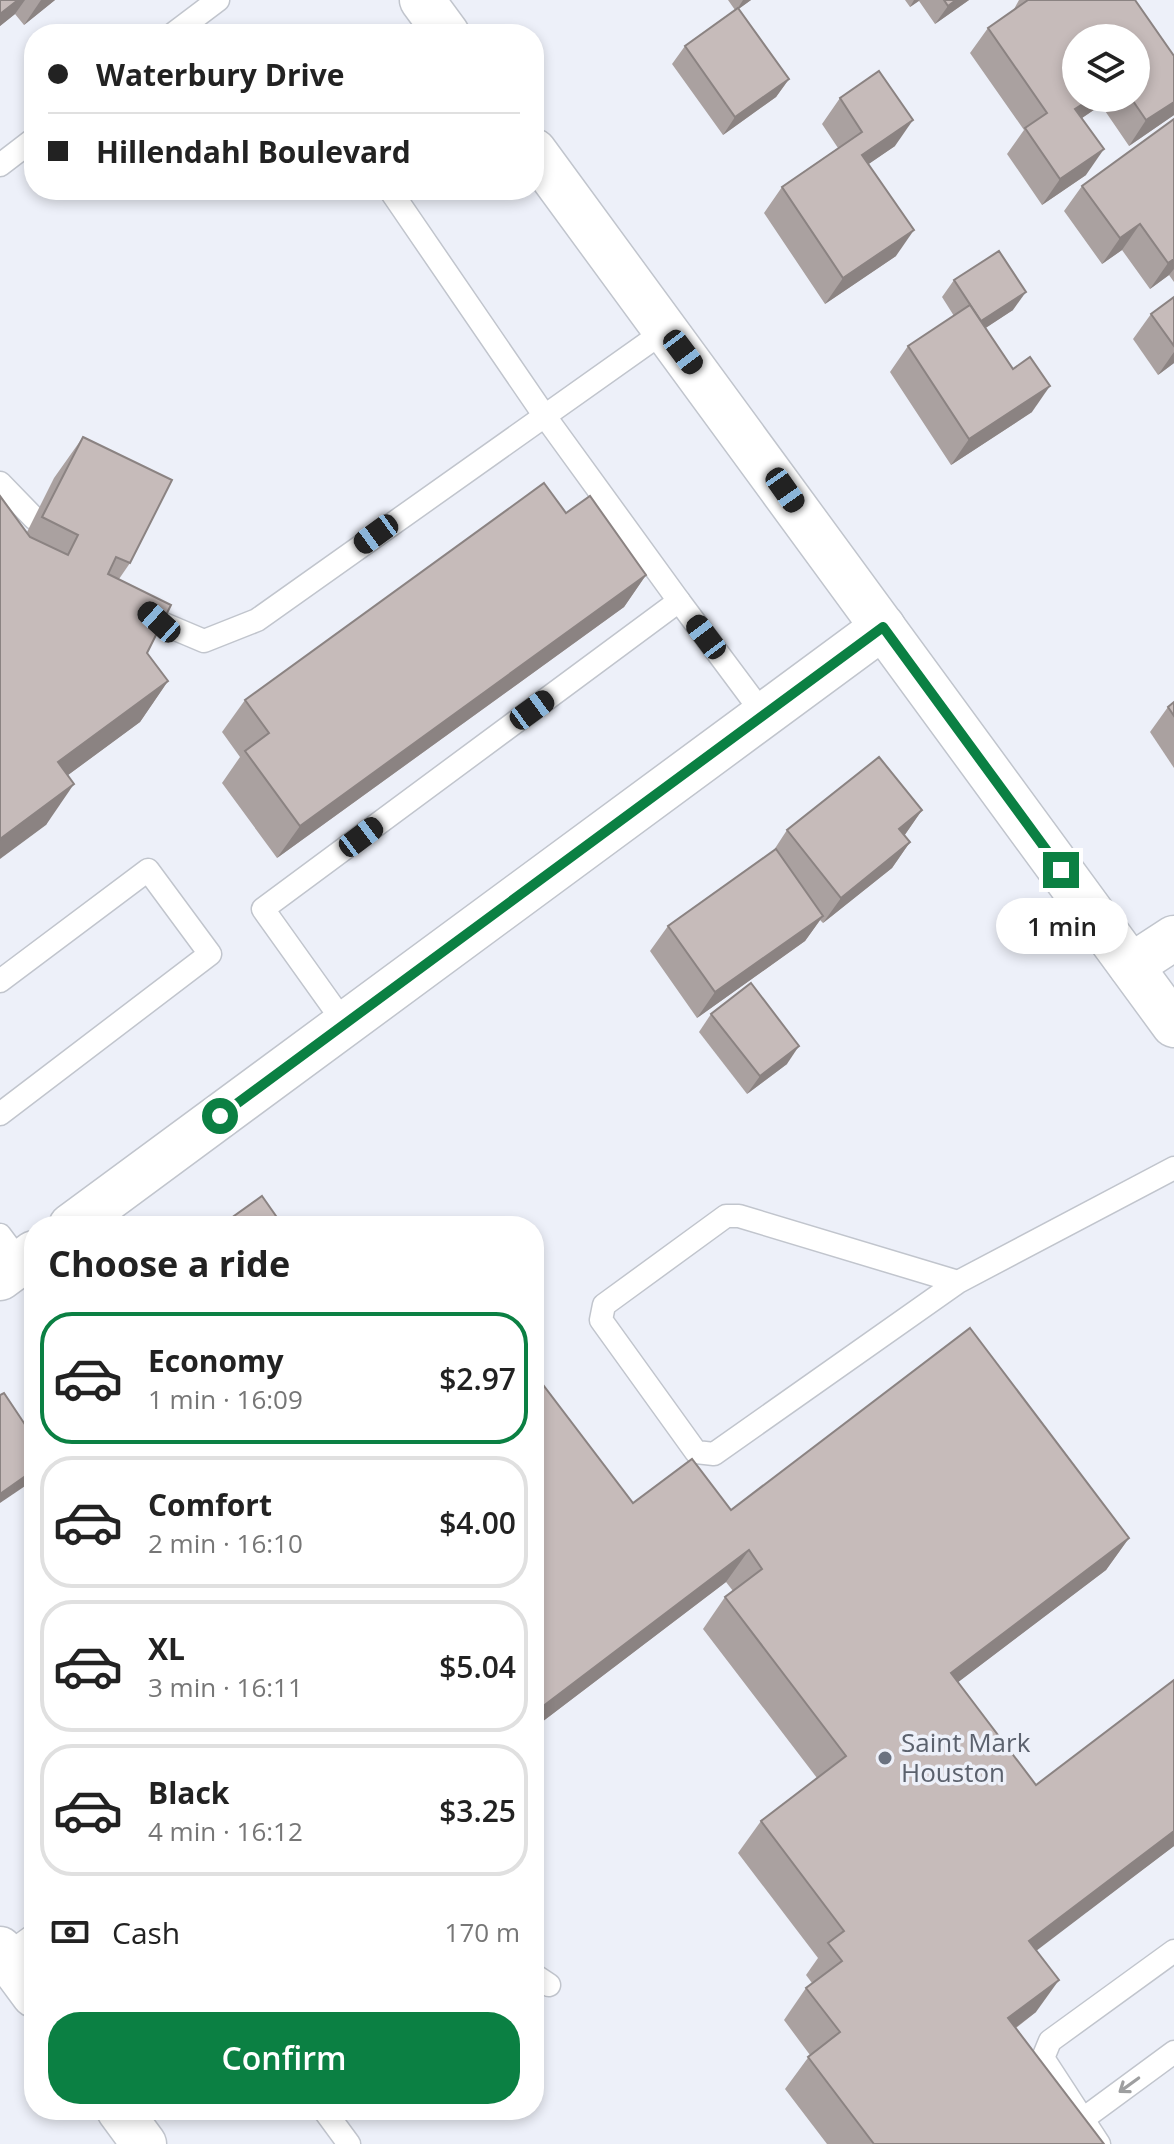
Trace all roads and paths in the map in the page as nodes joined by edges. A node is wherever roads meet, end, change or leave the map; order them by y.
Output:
1 (218, 0) edge
2 (186, 24) edge
3 (24, 147) edge
4 (0, 165) edge
5 (544, 165) edge
6 (397, 200) edge
7 (666, 330) junction
8 (544, 415) junction
9 (0, 483) edge
10 (34, 518) dead end
11 (124, 590) edge
12 (679, 601) junction
13 (883, 627) junction
14 (764, 715) junction
15 (1174, 938) edge
16 (1131, 966) junction
17 (0, 981) edge
18 (345, 1024) junction
19 (1174, 1025) edge
20 (0, 1114) edge
21 (1174, 1168) edge
22 (85, 1216) edge
23 (958, 1282) junction
24 (13, 1947) edge
25 (1174, 1951) edge
26 (24, 1972) edge
27 (1174, 2052) edge
28 (1083, 2119) junction
29 (126, 2120) edge
30 (331, 2120) edge
31 (144, 2144) edge
32 (349, 2144) edge
33 (1099, 2144) edge

1 - 2 lane
3 - 4 lane
5 - 7 street
6 - 8 lane
7 - 8 lane
7 - 13 street
8 - 11 lane
8 - 12 lane
9 - 10 lane
12 - 14 lane
12 - 18 lane
13 - 14 street
13 - 16 street
14 - 18 street
15 - 16 street
16 - 19 street
17 - 20 lane
18 - 22 street
21 - 23 lane
23 - 23 lane
24 - 26 street
25 - 28 lane
27 -> 28 lane
28 - 33 lane
29 - 31 street
30 - 32 lane

